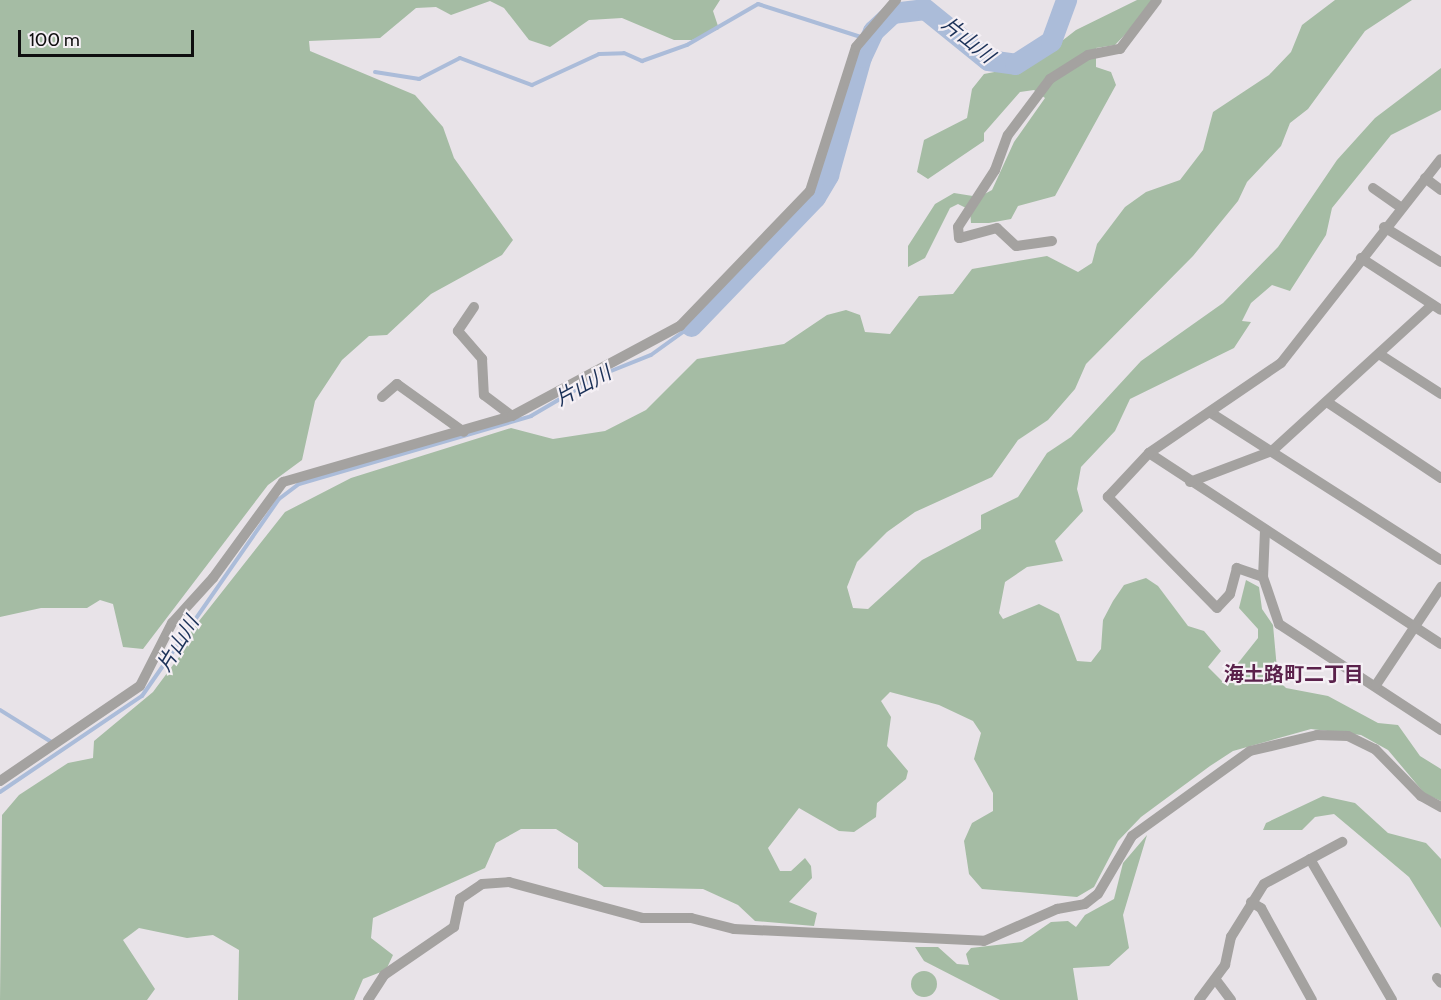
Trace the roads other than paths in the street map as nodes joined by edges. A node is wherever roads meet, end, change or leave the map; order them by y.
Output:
1 (896, 0) edge
2 (1157, 0) edge
3 (1441, 159) edge
4 (1425, 178) junction
5 (1373, 188) dead end
6 (1441, 190) edge
7 (1400, 207) junction
8 (1384, 227) junction
9 (1052, 242) dead end
10 (1361, 258) junction
11 (1441, 262) edge
12 (474, 307) dead end
13 (1437, 307) edge
14 (1379, 354) junction
15 (1441, 394) edge
16 (382, 398) dead end
17 (1327, 402) junction
18 (1211, 413) junction
19 (512, 416) junction
20 (464, 432) junction
21 (1272, 451) junction
22 (1149, 453) junction
23 (1441, 478) edge
24 (1190, 482) junction
25 (1264, 530) junction
26 (1441, 560) edge
27 (1263, 577) junction
28 (1441, 587) edge
29 (1415, 627) junction
30 (1441, 644) edge
31 (1376, 685) junction
32 (1441, 730) edge
33 (0, 781) edge
34 (1441, 807) edge
35 (1342, 842) dead end
36 (1310, 860) junction
37 (1251, 902) junction
38 (1216, 980) junction
39 (368, 1000) edge
40 (1199, 1000) edge
41 (1231, 1000) edge
42 (1312, 1000) edge
43 (1392, 1000) edge

1 - 19 street
2 - 9 street
3 - 4 street
4 - 6 street
4 - 7 street
5 - 7 street
7 - 8 street
8 - 10 street
8 - 11 street
10 - 13 street
10 - 18 street
12 - 19 street
13 - 14 street
14 - 15 street
14 - 17 street
16 - 20 street
17 - 21 street
17 - 23 street
18 - 21 street
18 - 22 street
19 - 20 street
20 - 33 street
21 - 24 street
21 - 26 street
22 - 24 street
22 - 27 street
24 - 25 street
25 - 27 street
25 - 29 street
27 - 31 street
28 - 29 street
29 - 30 street
29 - 31 street
31 - 32 street
34 - 39 street
35 - 36 street
36 - 37 street
36 - 43 street
37 - 38 street
37 - 42 street
38 - 40 street
38 - 41 street

